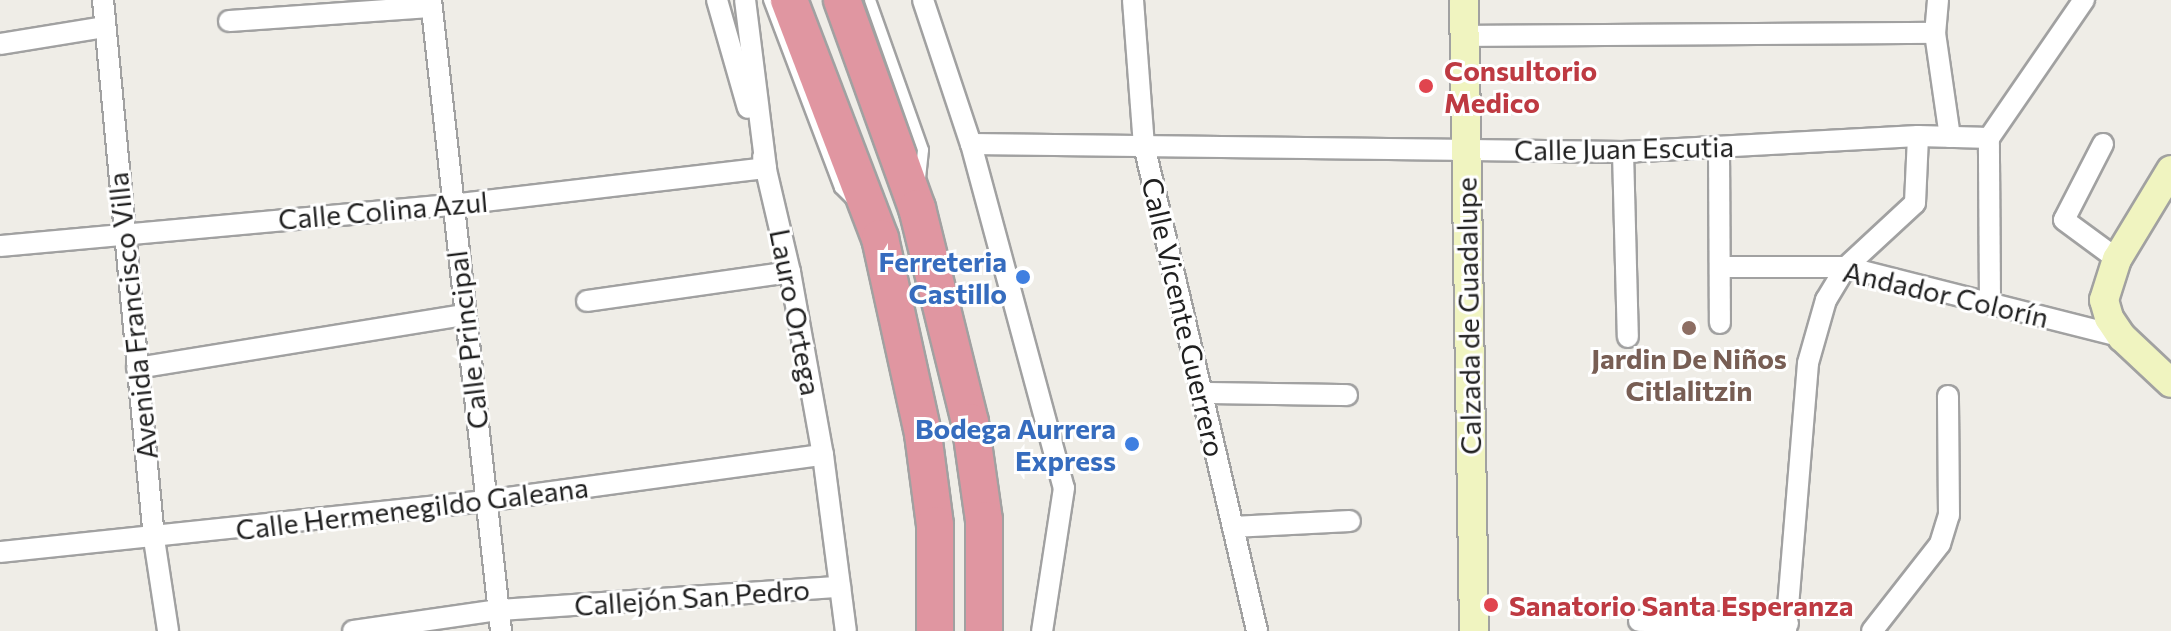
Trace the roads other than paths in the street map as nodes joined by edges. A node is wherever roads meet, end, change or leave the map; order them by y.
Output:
1 (103, 0) edge
2 (717, 0) edge
3 (745, 0) edge
4 (769, 0) edge
5 (789, 0) edge
6 (842, 0) edge
7 (870, 0) edge
8 (923, 0) edge
9 (1133, 0) edge
10 (1464, 0) edge
11 (1938, 0) edge
12 (2084, 0) edge
13 (431, 4) edge
14 (229, 21) dead end
15 (105, 27) junction
16 (1935, 33) junction
17 (1464, 36) junction
18 (0, 44) edge
19 (1918, 136) junction
20 (1950, 137) junction
21 (1989, 138) junction
22 (971, 144) junction
23 (2103, 144) dead end
24 (1144, 145) junction
25 (1719, 147) junction
26 (1464, 150) junction
27 (1623, 152) junction
28 (766, 168) junction
29 (2171, 170) edge
30 (451, 205) junction
31 (917, 208) junction
32 (873, 221) junction
33 (123, 234) junction
34 (0, 246) edge
35 (2117, 259) junction
36 (1720, 267) junction
37 (1846, 267) junction
38 (790, 272) junction
39 (587, 301) dead end
40 (1990, 301) junction
41 (464, 315) junction
42 (1720, 323) dead end
43 (1628, 337) dead end
44 (2122, 337) junction
45 (137, 368) junction
46 (2171, 383) edge
47 (1202, 393) junction
48 (1347, 395) dead end
49 (1948, 396) dead end
50 (823, 455) junction
51 (485, 501) junction
52 (1350, 521) dead end
53 (1233, 527) junction
54 (154, 539) junction
55 (0, 552) edge
56 (840, 587) junction
57 (500, 621) edge
58 (1639, 621) dead end
59 (1787, 627) edge
60 (168, 631) edge
61 (353, 631) edge
62 (846, 631) edge
63 (935, 631) edge
64 (984, 631) edge
65 (1042, 631) edge
66 (1257, 631) edge
67 (1474, 631) edge
68 (1872, 631) edge

1 - 15 street, Avenida Francisco Villa
2 - 28 street, Lauro Ortega
3 - 28 street
4 - 32 lane
5 - 32 highway
6 - 31 highway
7 - 31 lane
8 - 22 street
9 - 24 street, Calle Vicente Guerrero
10 - 17 street, Calzada de Guadalupe
11 - 16 street
12 - 21 street
13 - 14 street
13 - 30 street, Calle Principal
15 - 18 street
15 - 33 street, Avenida Francisco Villa
16 - 17 street
16 - 20 street
17 - 26 street, Calzada de Guadalupe
19 - 20 street, Calle Juan Escutia
19 - 25 street, Calle Juan Escutia
19 - 37 street
20 - 21 street, Calle Juan Escutia
21 - 40 street
22 - 24 street, Calle Juan Escutia
22 - 65 street
23 - 35 street
24 - 26 street, Calle Juan Escutia
24 - 47 street, Calle Vicente Guerrero
25 - 27 street, Calle Juan Escutia
25 - 36 street
26 - 27 street, Calle Juan Escutia
26 - 67 street, Calzada de Guadalupe
27 - 43 street
28 - 30 street, Calle Colina Azul
28 - 38 street, Lauro Ortega
29 - 35 street
30 - 33 street, Calle Colina Azul
30 - 41 street, Calle Principal
31 - 64 highway
32 - 63 highway
33 - 34 street, Calle Colina Azul
33 - 45 street, Avenida Francisco Villa
35 - 44 street
36 - 37 street, Andador Colorín
36 - 42 street
37 - 40 street, Andador Colorín
37 - 59 street
38 - 39 street
38 - 50 street, Lauro Ortega
40 - 44 street, Andador Colorín
41 - 45 street
41 - 51 street, Calle Principal
44 - 46 street
45 - 54 street, Avenida Francisco Villa
47 - 48 street
47 - 53 street, Calle Vicente Guerrero
49 - 68 street
50 - 51 street, Calle Hermenegildo Galeana
50 - 56 street, Lauro Ortega
51 - 54 street, Calle Hermenegildo Galeana
51 - 57 street, Calle Principal
52 - 53 street
53 - 66 street, Calle Vicente Guerrero
54 - 55 street, Calle Hermenegildo Galeana
54 - 60 street, Avenida Francisco Villa
56 - 57 street, Callejón San Pedro
56 - 62 street, Lauro Ortega
57 - 61 street, Callejón San Pedro
58 - 59 street

